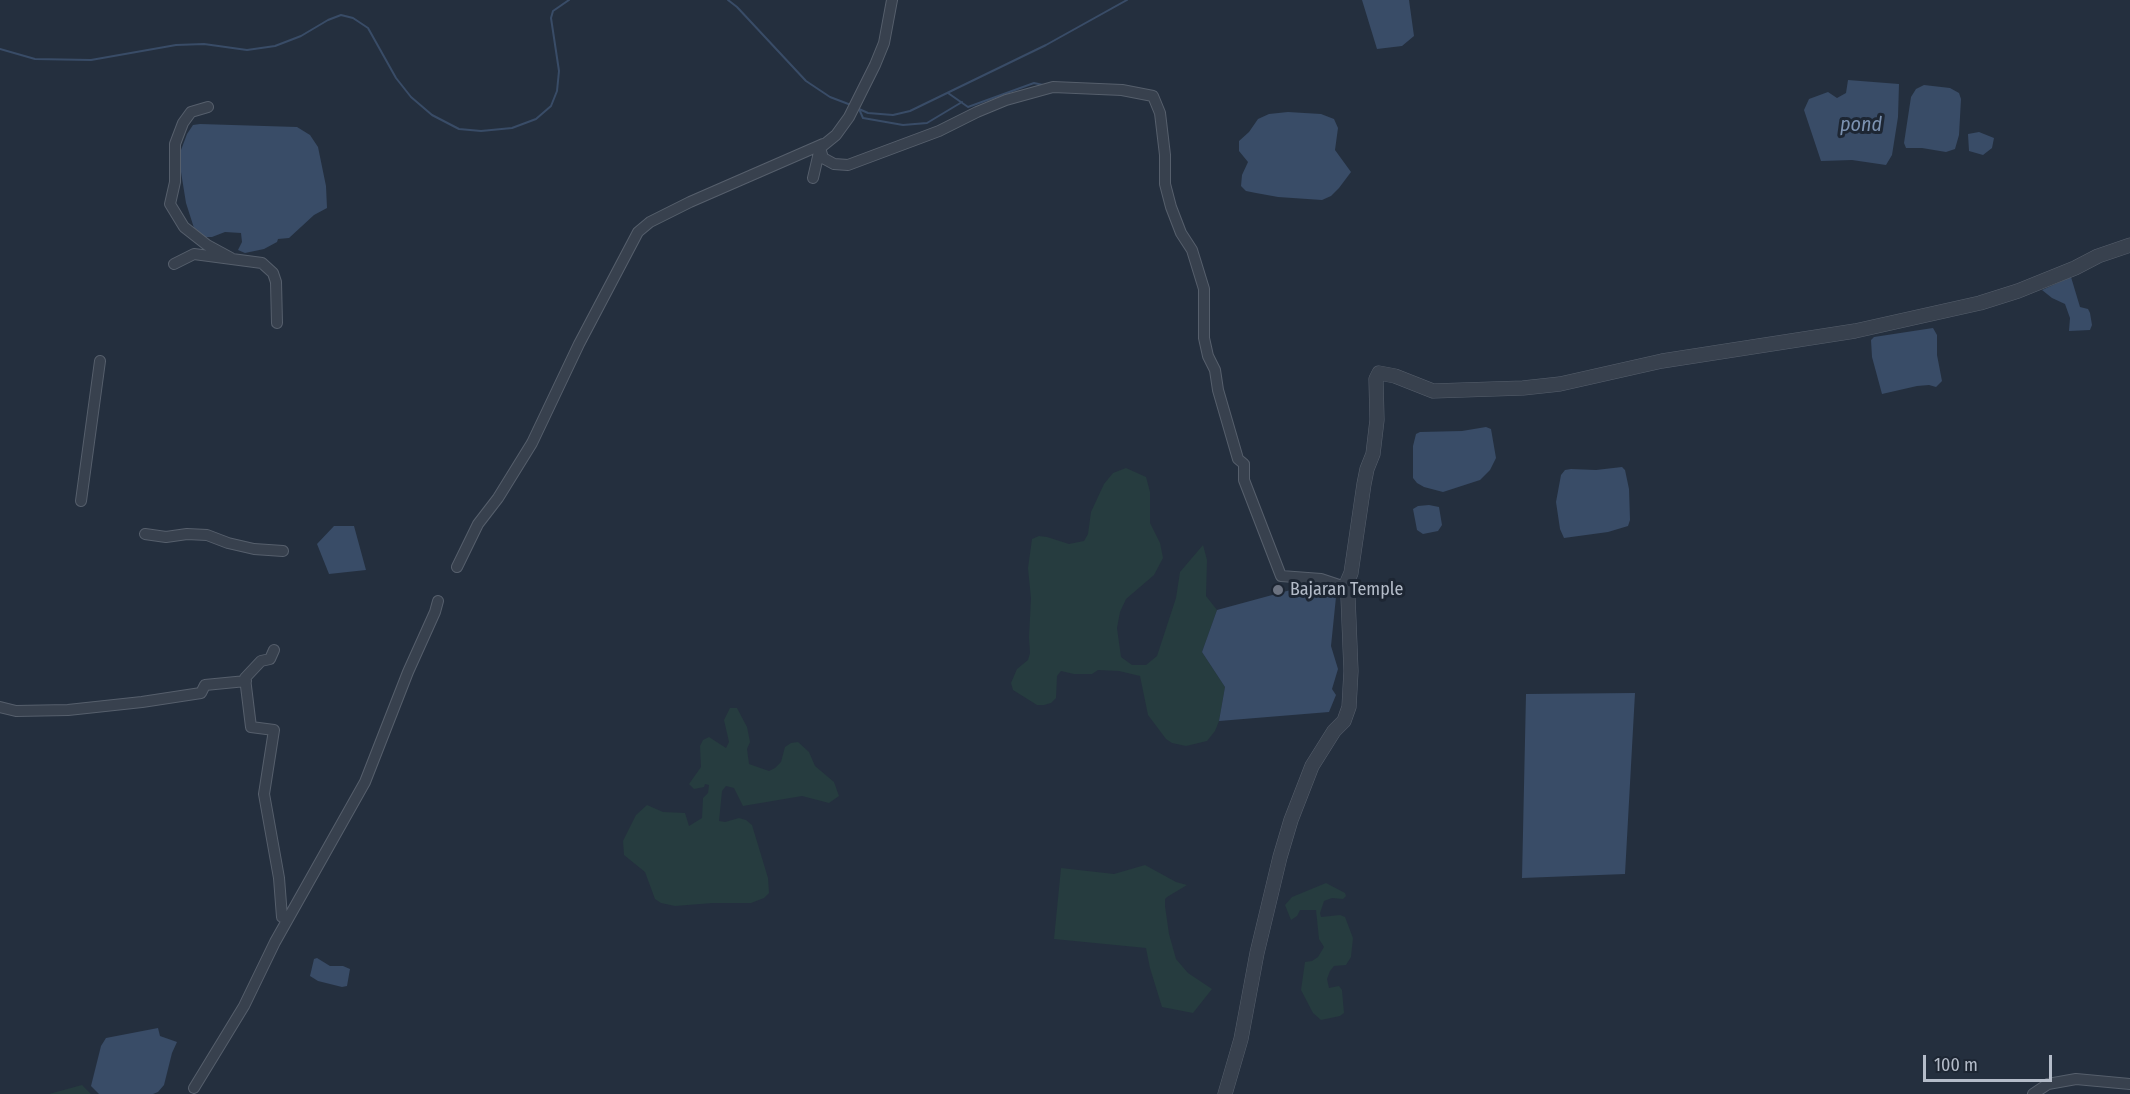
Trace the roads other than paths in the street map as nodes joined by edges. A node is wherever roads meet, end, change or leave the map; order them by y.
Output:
1 (892, 0) edge
2 (208, 107) dead end
3 (822, 146) junction
4 (813, 178) dead end
5 (2130, 245) edge
6 (231, 258) junction
7 (174, 264) dead end
8 (277, 323) dead end
9 (100, 361) dead end
10 (81, 501) dead end
11 (145, 534) dead end
12 (283, 551) dead end
13 (458, 567) dead end
14 (1345, 587) junction
15 (438, 601) dead end
16 (274, 651) dead end
17 (246, 681) junction
18 (0, 707) edge
19 (282, 917) dead end
20 (2130, 1084) edge
21 (194, 1088) dead end
22 (1225, 1094) edge
23 (2033, 1094) edge

1 - 3 street
2 - 6 street
3 - 4 street
3 - 13 street
3 - 14 street
5 - 14 street
6 - 7 street
6 - 8 street
9 - 10 street
11 - 12 street
14 - 22 street
15 - 21 street
16 - 17 street
17 - 18 street
17 - 19 street
20 - 23 street

